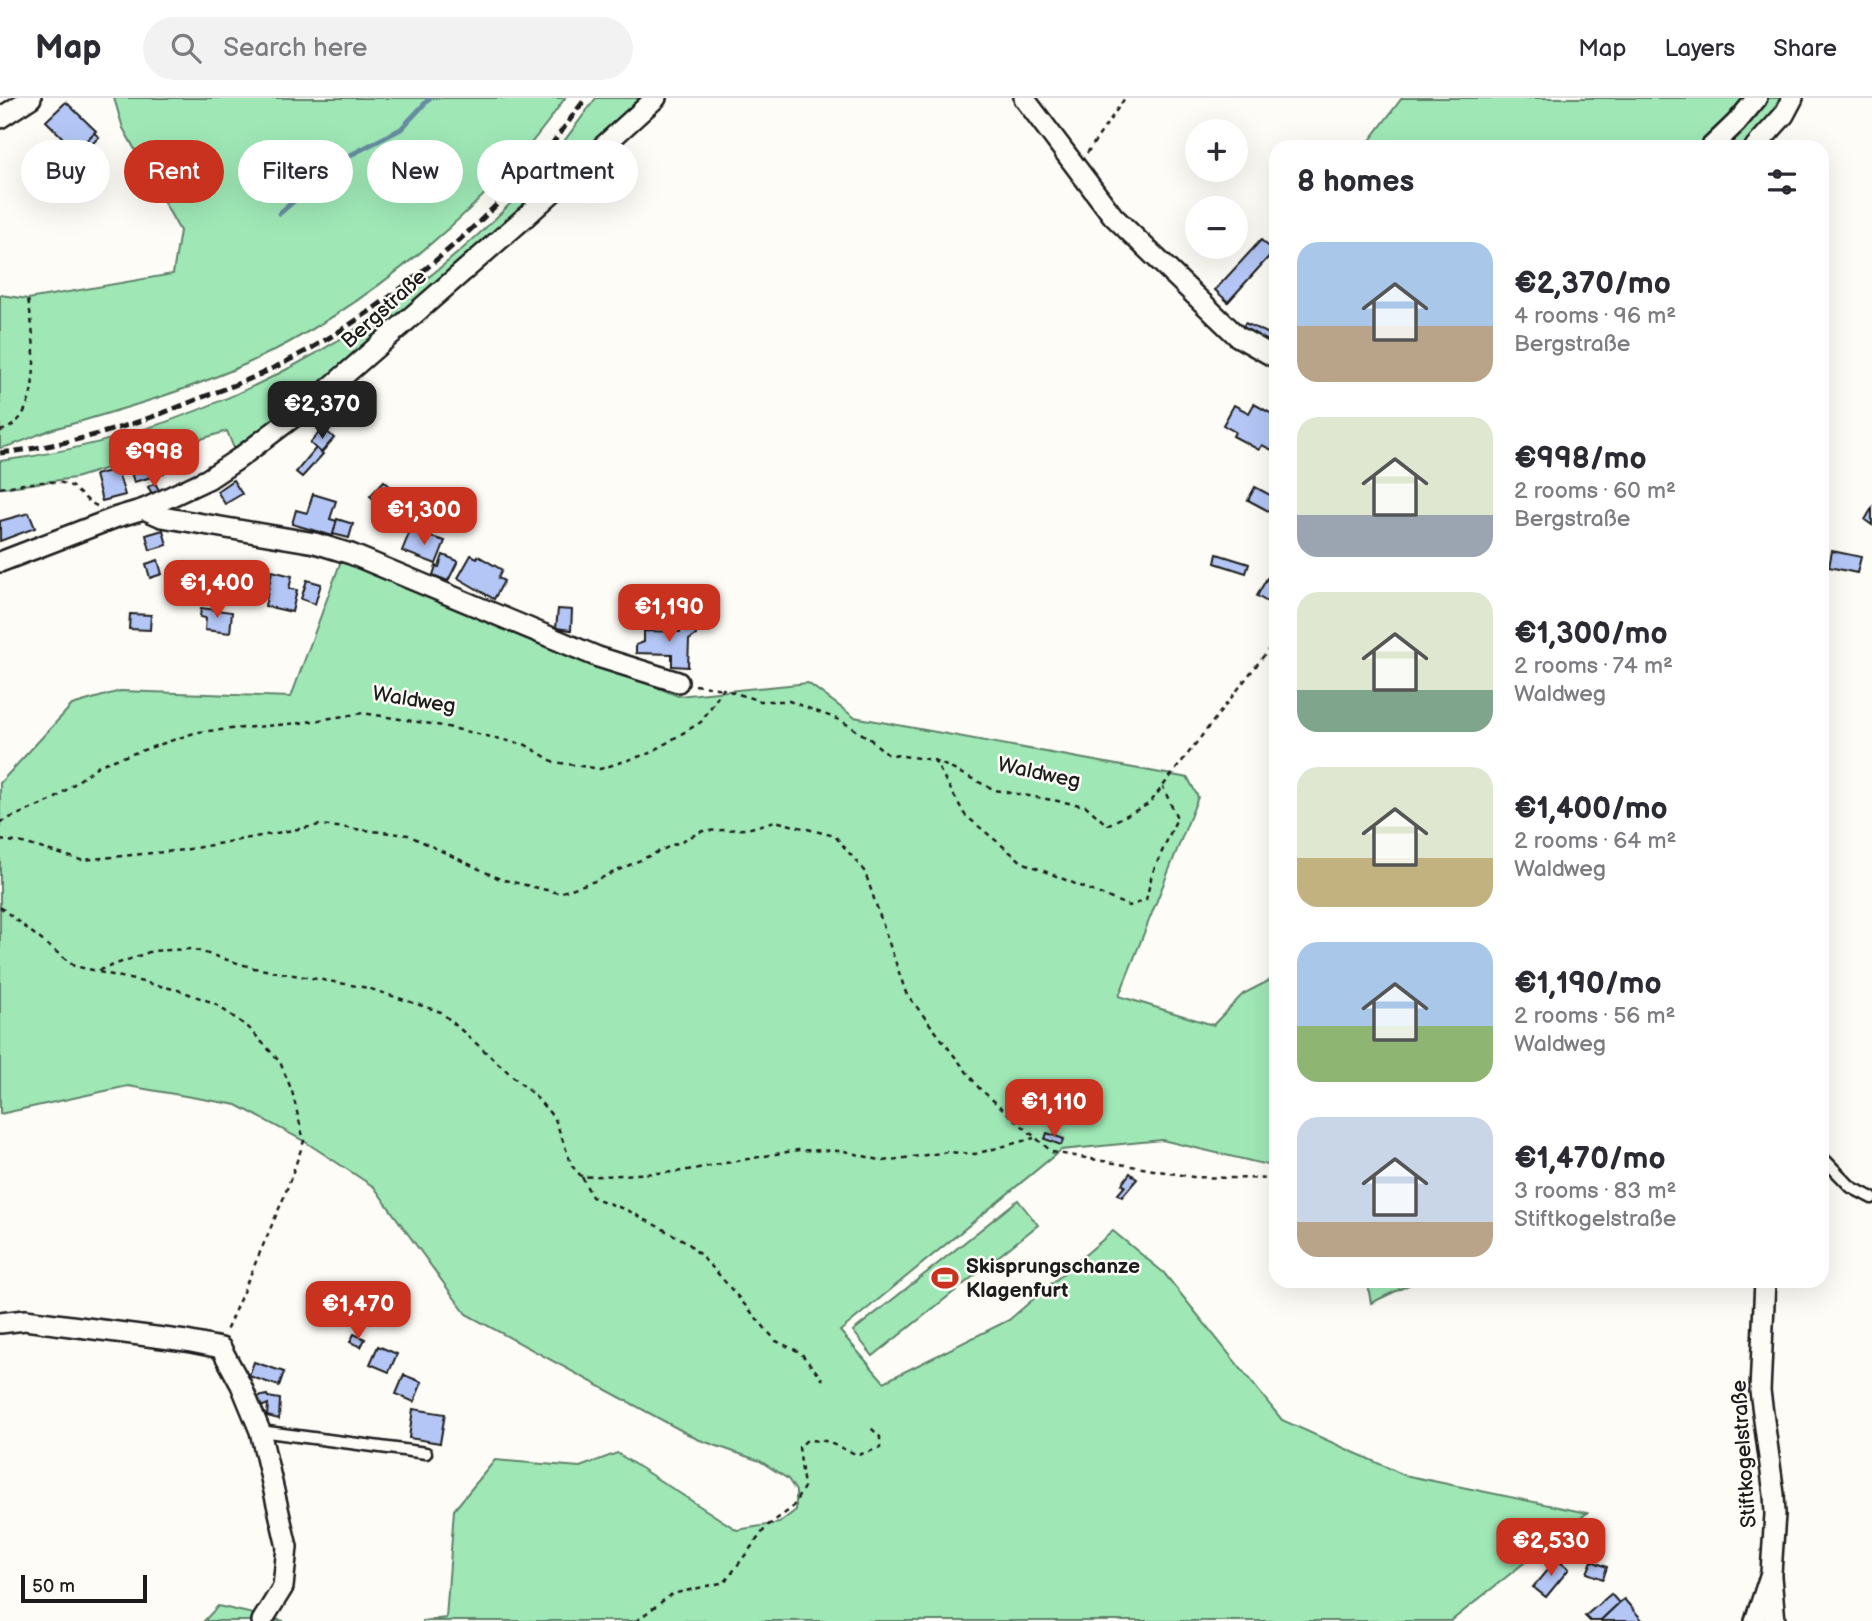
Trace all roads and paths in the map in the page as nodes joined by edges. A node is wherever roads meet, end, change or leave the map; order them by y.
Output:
1 (30, 98) edge
2 (656, 98) edge
3 (1024, 98) edge
4 (1125, 98) edge
5 (1757, 98) edge
6 (1793, 98) edge
7 (0, 118) edge
8 (1719, 140) edge
9 (1761, 140) edge
10 (1081, 176) junction
11 (28, 299) dead end
12 (1269, 354) edge
13 (0, 431) edge
14 (0, 488) edge
15 (144, 509) junction
16 (117, 517) junction
17 (0, 562) edge
18 (1269, 649) edge
19 (678, 682) joint
20 (723, 689) junction
21 (934, 760) junction
22 (1162, 786) junction
23 (0, 822) edge
24 (0, 840) edge
25 (0, 907) edge
26 (97, 971) junction
27 (1034, 1138) junction
28 (1829, 1164) edge
29 (582, 1177) junction
30 (1269, 1179) edge
31 (1872, 1198) edge
32 (1765, 1288) edge
33 (0, 1323) edge
34 (221, 1348) junction
35 (823, 1380) dead end
36 (870, 1427) dead end
37 (260, 1431) junction
38 (426, 1453) dead end
39 (1771, 1573) junction
40 (262, 1621) edge
41 (636, 1621) edge
42 (1755, 1621) edge
43 (1775, 1621) edge

1 - 7 street
2 - 15 street, Bergstraße
3 - 10 street
4 - 10 path
5 - 8 street
6 - 9 street
10 - 12 street
11 - 13 path
14 - 16 path
15 - 16 street, Bergstraße
15 - 19 street
16 - 17 street, Bergstraße
18 - 22 path, Waldweg
19 - 20 path, Waldweg
20 - 21 path, Waldweg
20 - 23 path, Waldweg
21 - 22 path, Waldweg
21 - 22 path
24 - 27 path
25 - 26 path
26 - 29 path
26 - 34 path
27 - 29 path
27 - 30 path
28 - 31 lane
29 - 35 path
32 - 39 street, Stiftkogelstraße
33 - 34 street
34 - 37 street
36 - 41 path
37 - 38 lane
37 - 40 street
39 - 42 street, Stiftkogelstraße
39 - 43 street

